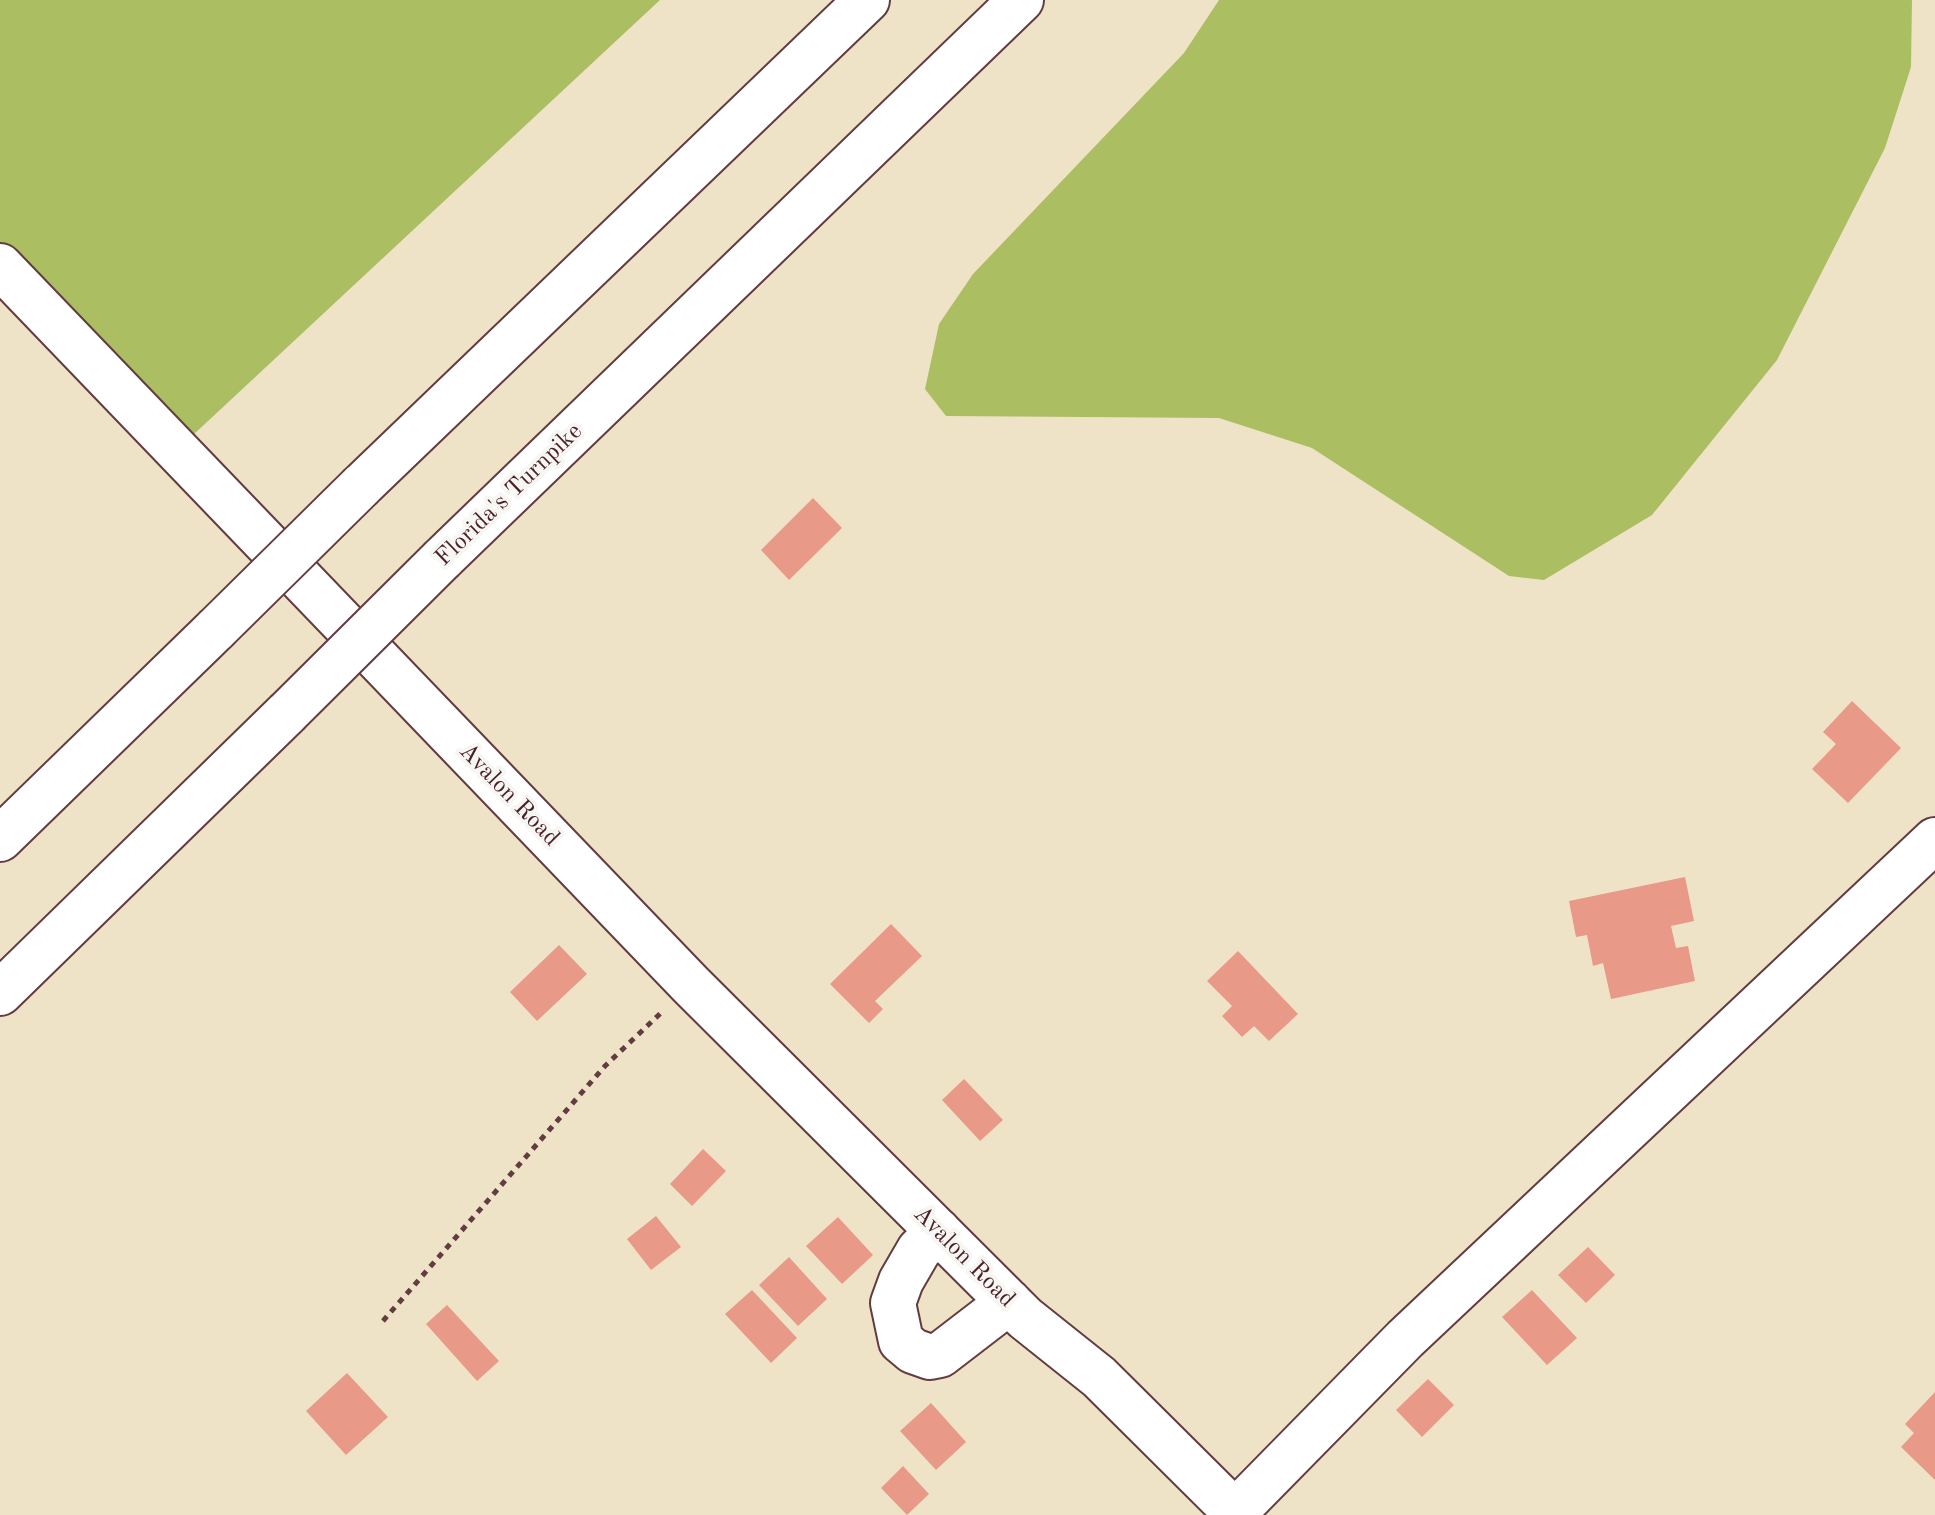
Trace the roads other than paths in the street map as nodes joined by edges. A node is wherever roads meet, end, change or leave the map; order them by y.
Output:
1 (867, 0) edge
2 (1021, 0) edge
3 (0, 266) edge
4 (0, 839) edge
5 (1935, 840) edge
6 (0, 993) edge
7 (938, 1231) junction
8 (1017, 1310) junction
9 (1224, 1514) edge

1 - 4 main road, bridge
2 - 6 main road, Florida's Turnpike, bridge
3 - 7 main road, Avalon Road
5 - 9 main road
7 - 8 main road, Avalon Road
7 - 8 main road
8 - 9 main road, Avalon Road

